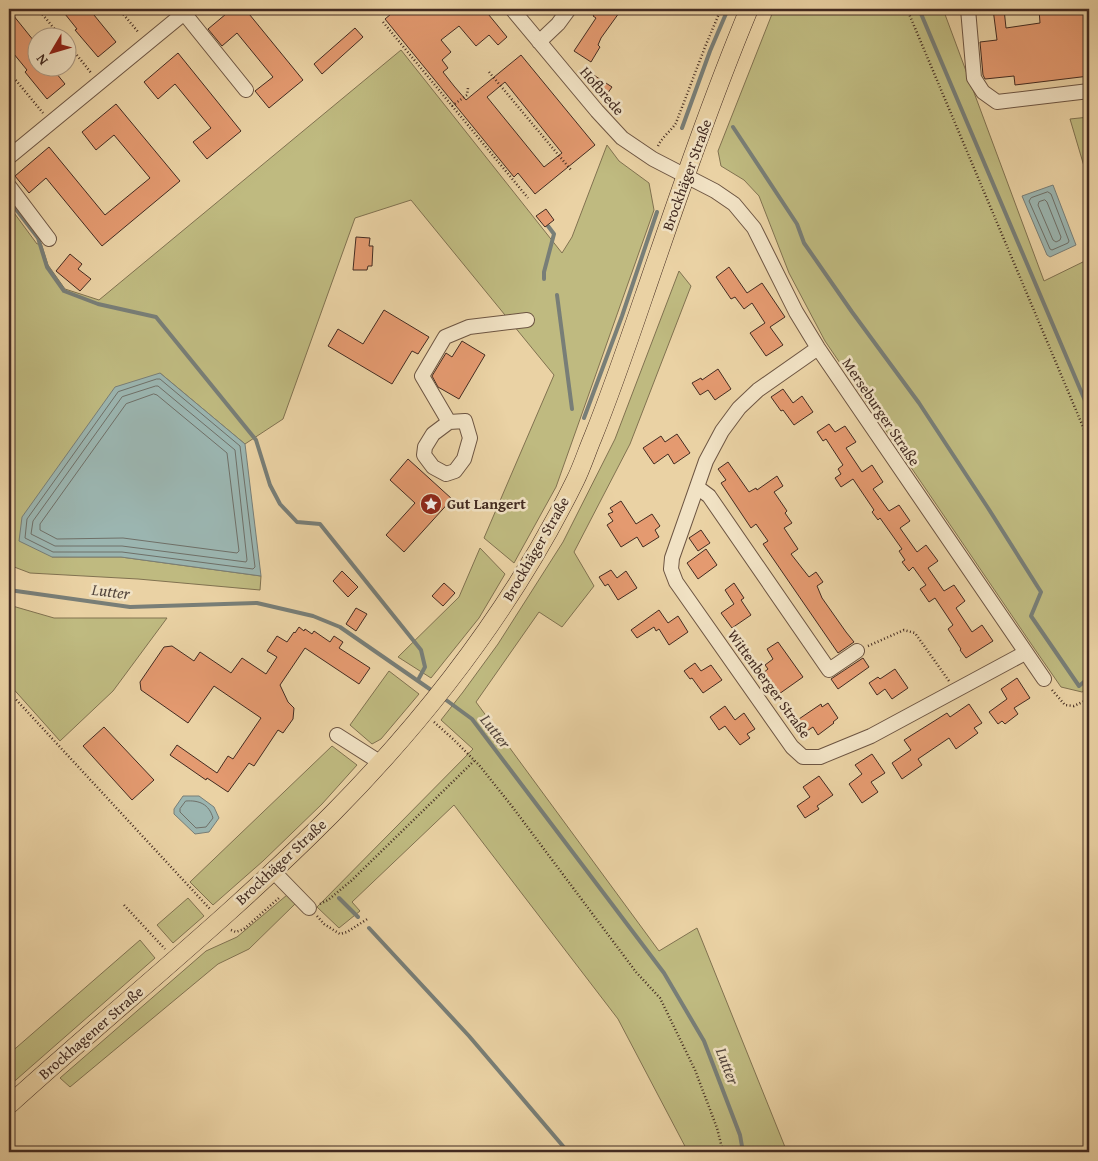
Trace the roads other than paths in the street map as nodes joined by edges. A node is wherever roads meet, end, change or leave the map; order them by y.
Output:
1 (512, 9) edge
2 (569, 9) edge
3 (749, 9) edge
4 (968, 9) edge
5 (186, 11) edge
6 (539, 42) junction
7 (246, 90) dead end
8 (1089, 90) edge
9 (9, 157) edge
10 (685, 176) junction
11 (9, 186) edge
12 (48, 239) dead end
13 (527, 320) dead end
14 (818, 348) junction
15 (449, 422) dead end
16 (697, 487) junction
17 (856, 651) road end
18 (1025, 653) junction
19 (1044, 679) dead end
20 (337, 734) dead end
21 (381, 763) junction
22 (273, 870) junction
23 (309, 908) road end
24 (150, 981) joint
25 (9, 1105) edge

1 - 6 street, Hofbrede
2 - 6 street
3 - 10 main road, Brockhäger Straße
4 - 8 street
5 - 7 street
5 - 9 street
6 - 10 street, Hofbrede
10 - 14 street, Merseburger Straße
10 - 21 main road, Brockhäger Straße
11 - 12 street
13 - 15 street
14 - 16 street, Wittenberger Straße
14 - 18 street, Merseburger Straße
16 - 17 street
16 - 18 street, Wittenberger Straße
18 - 19 street, Merseburger Straße
20 - 21 street
21 - 22 main road, Brockhäger Straße
22 - 23 street
22 - 24 main road, Brockhäger Straße
24 - 25 main road, Brockhagener Straße

